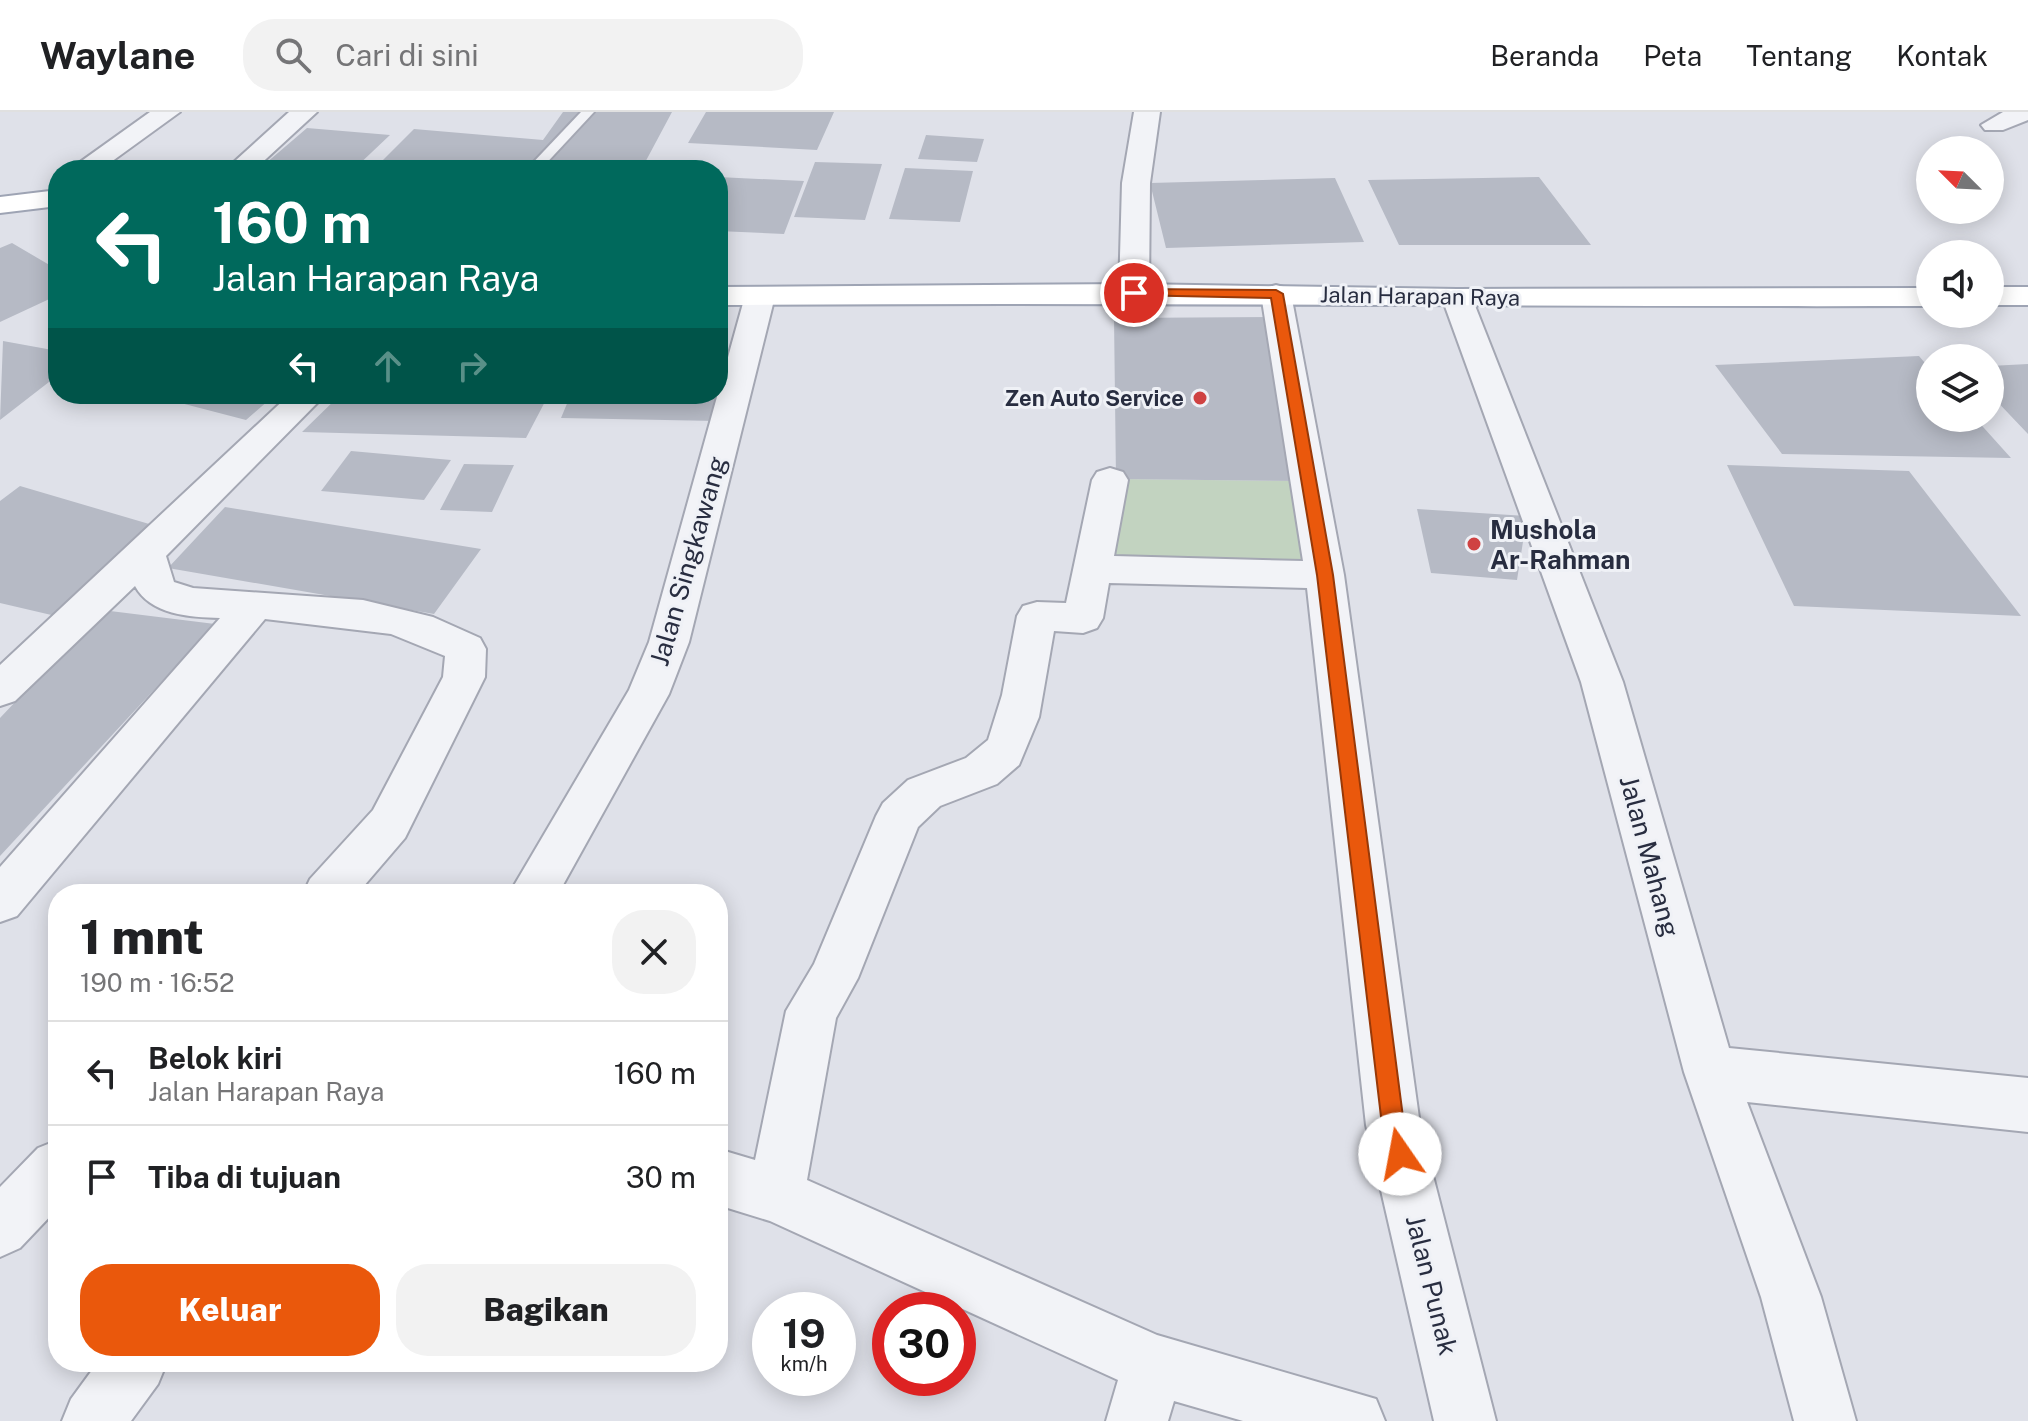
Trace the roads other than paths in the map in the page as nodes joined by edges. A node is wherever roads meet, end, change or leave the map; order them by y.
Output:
1 (167, 112) edge
2 (304, 112) edge
3 (588, 112) edge
4 (1147, 112) edge
5 (2024, 112) edge
6 (1994, 125) dead end
7 (97, 160) edge
8 (249, 160) edge
9 (542, 160) edge
10 (48, 195) edge
11 (0, 205) edge
12 (1134, 293) junction
13 (1276, 294) junction
14 (728, 296) edge
15 (760, 296) junction
16 (2004, 296) edge
17 (2028, 296) edge
18 (1916, 297) edge
19 (1457, 298) junction
20 (299, 404) edge
21 (1110, 480) dead end
22 (146, 553) junction
23 (1093, 569) junction
24 (1325, 575) junction
25 (255, 604) junction
26 (0, 690) edge
27 (336, 884) edge
28 (539, 884) edge
29 (0, 901) edge
30 (1710, 1072) junction
31 (2028, 1105) edge
32 (48, 1178) edge
33 (728, 1180) edge
34 (776, 1195) junction
35 (0, 1228) edge
36 (129, 1372) edge
37 (1145, 1393) edge
38 (93, 1421) edge
39 (1354, 1421) edge
40 (1465, 1421) edge
41 (1825, 1421) edge

1 - 7 street
2 - 8 street
3 - 9 lane
4 - 12 street
5 - 6 street
10 - 11 main road
12 - 13 main road, Jalan Harapan Raya
12 - 15 main road, Jalan Harapan Raya
13 - 19 main road, Jalan Harapan Raya
13 - 24 street, Jalan Punak
14 - 15 main road, Jalan Harapan Raya
15 - 28 street, Jalan Singkawang
16 - 17 main road
18 - 19 main road, Jalan Harapan Raya
19 - 30 street, Jalan Mahang
20 - 22 street
21 - 23 street
22 - 25 street
22 - 26 street
23 - 24 street
23 - 34 street
24 - 40 street, Jalan Punak
25 - 27 street
25 - 29 street
30 - 31 street
30 - 41 street, Jalan Mahang
32 - 35 street
33 - 34 street
34 - 37 street
36 - 38 street
37 - 39 street

